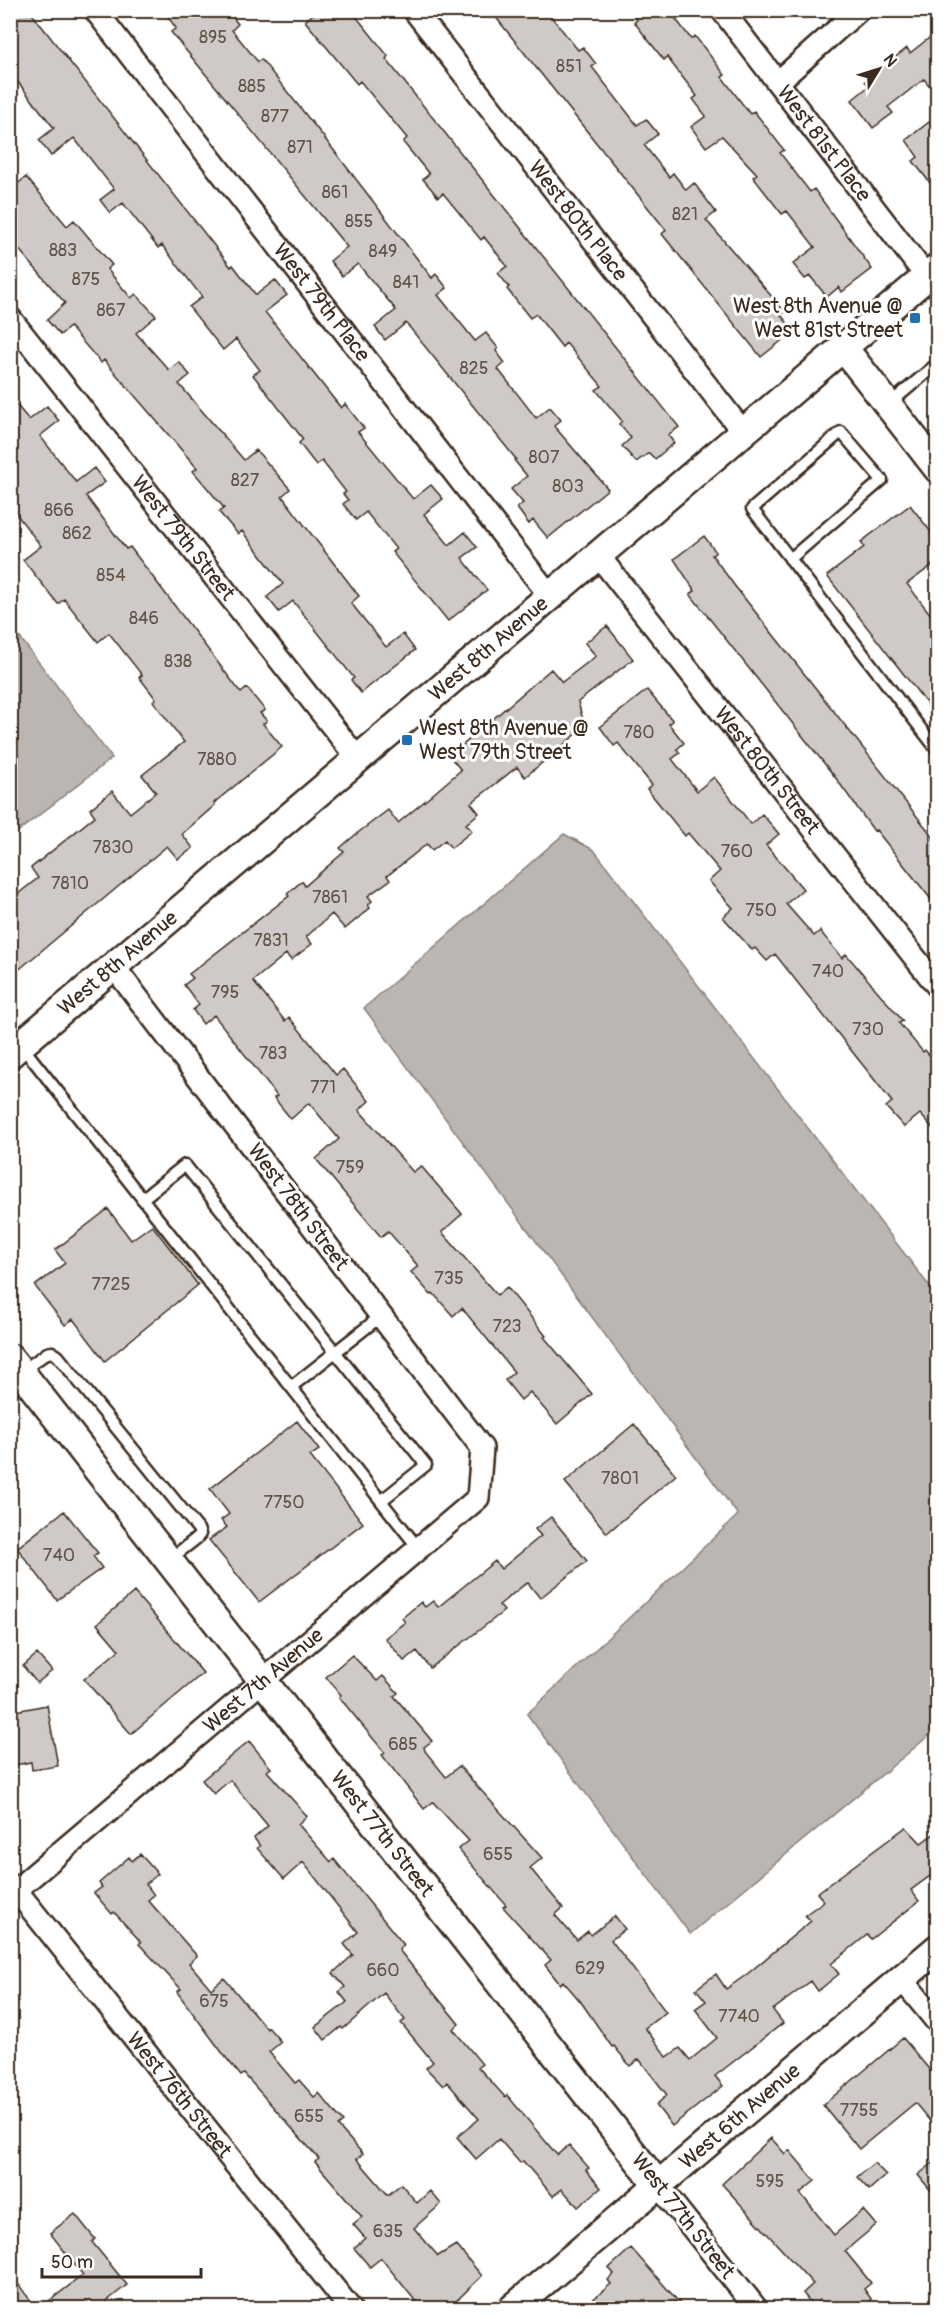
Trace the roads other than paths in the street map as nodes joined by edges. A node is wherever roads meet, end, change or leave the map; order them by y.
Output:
1 (95, 10) edge
2 (414, 10) edge
3 (722, 10) edge
4 (859, 10) edge
5 (778, 82) junction
6 (932, 271) edge
7 (10, 318) edge
8 (843, 347) junction
9 (938, 363) edge
10 (888, 405) junction
11 (743, 432) junction
12 (930, 455) edge
13 (598, 555) junction
14 (790, 559) junction
15 (550, 596) junction
16 (938, 752) edge
17 (358, 759) junction
18 (114, 967) junction
19 (938, 987) edge
20 (16, 1050) edge
21 (142, 1199) junction
22 (381, 1316) junction
23 (335, 1352) junction
24 (16, 1365) edge
25 (291, 1387) junction
26 (482, 1448) joint
27 (381, 1501) junction
28 (419, 1549) junction
29 (169, 1561) junction
30 (264, 1680) junction
31 (12, 1889) edge
32 (938, 1948) edge
33 (901, 1978) junction
34 (938, 2023) edge
35 (658, 2185) junction
36 (350, 2308) edge
37 (513, 2308) edge
38 (756, 2308) edge

1 - 15 street, West 79th Place
2 - 11 street, West 80th Place
3 - 5 street, West 81st Place
4 - 5 street
5 - 6 street, West 81st Place
6 - 8 street, West 8th Avenue
7 - 17 street, West 79th Street
8 - 10 street
8 - 11 street, West 8th Avenue
9 - 10 lane
10 - 12 street
11 - 13 street, West 8th Avenue
13 - 15 street, West 8th Avenue
13 - 19 street, West 80th Street
14 - 14 lane
14 - 16 lane
15 - 17 street, West 8th Avenue
17 - 18 street, West 8th Avenue
18 - 20 street, West 8th Avenue
18 - 22 street, West 78th Street
20 - 21 lane
21 - 23 lane
21 - 25 lane
22 - 23 lane
22 - 26 street, West 78th Street
23 - 25 lane
23 - 27 lane
24 - 29 street, West 77th Street
24 - 29 lane
25 - 27 lane
26 - 28 street, West 7th Avenue
27 - 28 lane
28 - 30 street, West 7th Avenue
29 - 30 street, West 77th Street
30 - 31 street, West 7th Avenue
30 - 35 street, West 77th Street
31 - 36 street, West 76th Street
32 - 33 street, West 6th Avenue
33 - 34 street
33 - 35 street, West 6th Avenue
35 - 37 street, West 6th Avenue
35 - 38 street, West 77th Street

